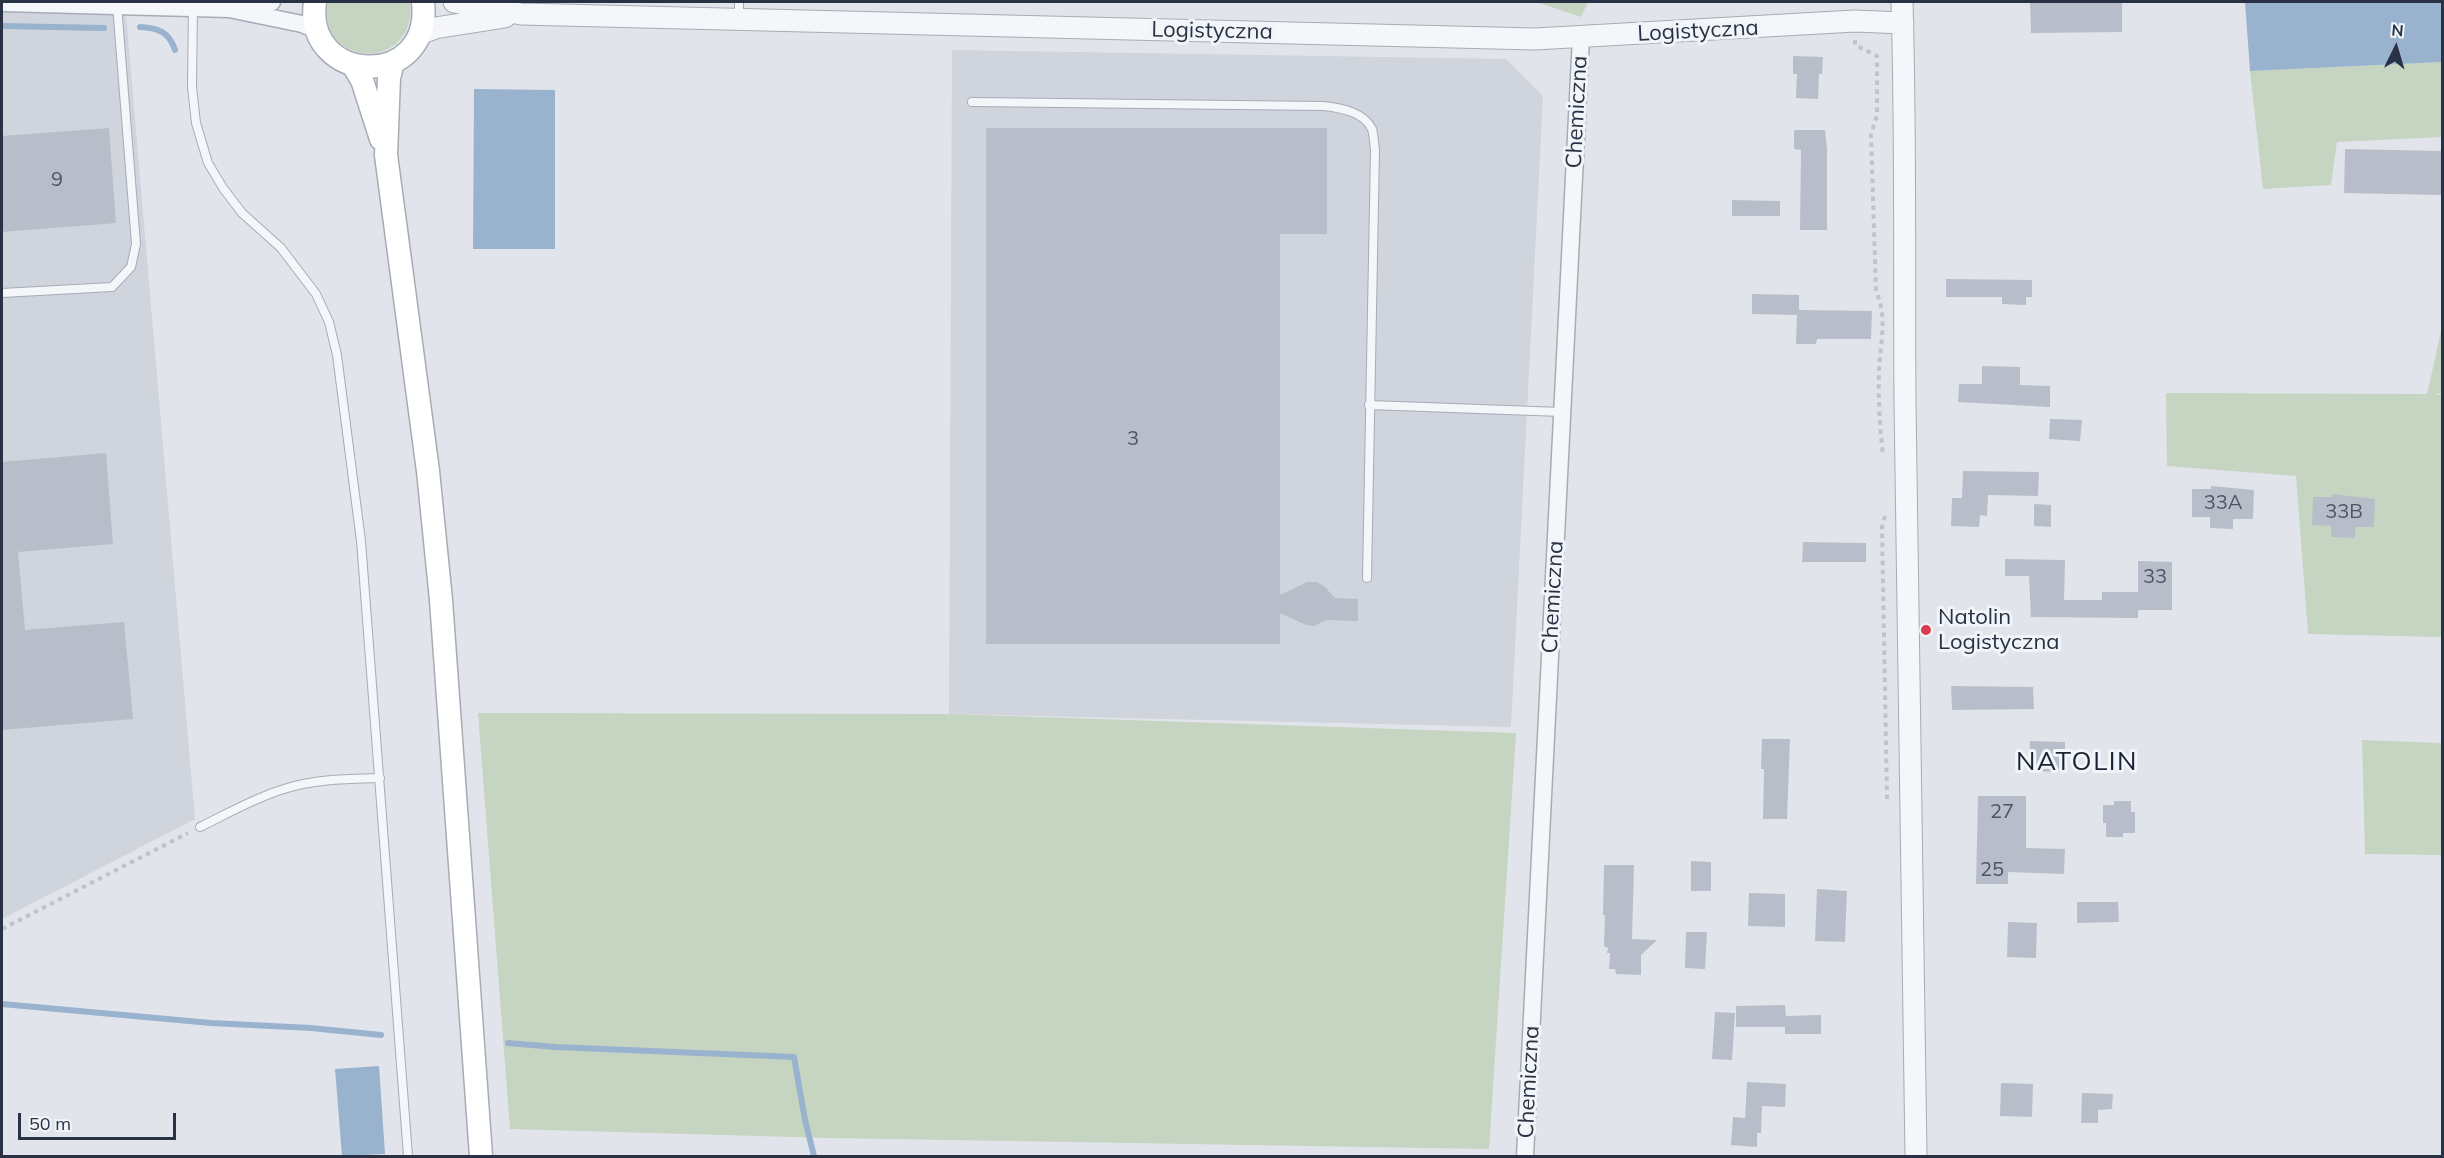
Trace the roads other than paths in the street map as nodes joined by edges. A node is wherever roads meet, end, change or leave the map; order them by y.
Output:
1 (272, 2) edge
2 (315, 2) edge
3 (423, 2) edge
4 (454, 2) edge
5 (1902, 2) edge
6 (2, 3) edge
7 (193, 4) edge
8 (117, 5) junction
9 (229, 9) junction
10 (739, 10) edge
11 (521, 14) junction
12 (1903, 23) junction
13 (317, 30) junction
14 (420, 34) junction
15 (1581, 38) junction
16 (393, 62) junction
17 (353, 65) junction
18 (972, 102) dead end
19 (386, 155) junction
20 (2, 293) edge
21 (1369, 405) junction
22 (1562, 412) junction
23 (1367, 578) dead end
24 (380, 778) junction
25 (200, 827) road end
26 (408, 1156) edge
27 (481, 1156) edge
28 (1525, 1156) edge
29 (1916, 1156) edge

1 - 9 street
2 - 13 main road
3 - 14 main road
4 - 11 street, Logistyczna
5 - 12 street
6 - 8 street
7 - 8 street
7 - 9 street
7 - 24 lane
8 - 20 lane
9 - 13 street
10 - 11 street, Logistyczna
10 - 15 street, Logistyczna
11 - 14 street, Logistyczna
12 - 15 street, Logistyczna
12 - 29 street
13 - 17 main road
14 - 16 main road
15 - 22 street, Chemiczna
16 - 17 main road
16 - 19 main road
17 - 19 main road
18 - 21 lane
19 - 27 main road
21 - 22 lane
21 - 23 lane
22 - 28 street, Chemiczna
24 - 25 lane
24 - 26 lane

